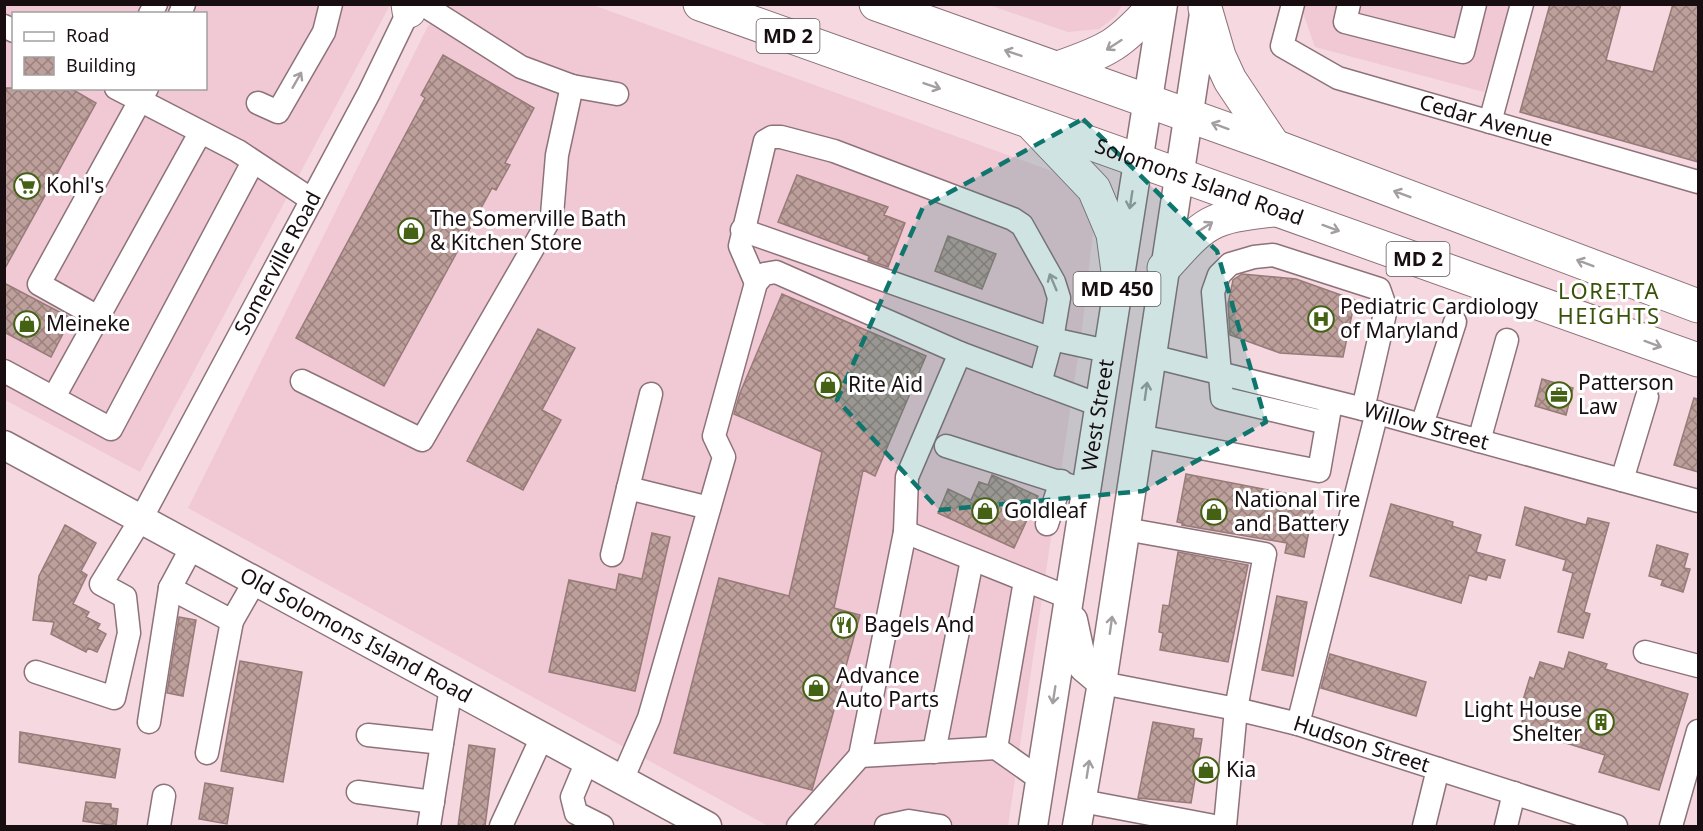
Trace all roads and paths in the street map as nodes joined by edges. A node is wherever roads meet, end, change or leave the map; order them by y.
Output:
1 (332, 4) edge
2 (700, 4) edge
3 (876, 4) edge
4 (1156, 4) edge
5 (1163, 4) edge
6 (1293, 4) edge
7 (1349, 4) edge
8 (1475, 4) edge
9 (1522, 4) edge
10 (413, 6) edge
11 (1205, 6) edge
12 (1058, 68) junction
13 (572, 86) junction
14 (123, 90) edge
15 (617, 94) dead end
16 (144, 96) edge
17 (1147, 100) junction
18 (258, 103) dead end
19 (1187, 115) junction
20 (1028, 120) junction
21 (1490, 122) junction
22 (200, 133) junction
23 (1274, 146) junction
24 (1138, 159) junction
25 (254, 162) junction
26 (1178, 174) junction
27 (1698, 182) edge
28 (312, 200) junction
29 (1278, 210) junction
30 (742, 230) junction
31 (1164, 268) junction
32 (1119, 279) junction
33 (756, 283) junction
34 (1698, 306) edge
35 (98, 317) junction
36 (1455, 322) dead end
37 (1052, 339) junction
38 (1507, 340) dead end
39 (1107, 351) junction
40 (960, 353) junction
41 (1151, 356) junction
42 (1698, 360) edge
43 (4, 371) edge
44 (1220, 374) junction
45 (302, 381) dead end
46 (1040, 383) junction
47 (651, 394) dead end
48 (54, 397) junction
49 (1647, 397) dead end
50 (1099, 405) junction
51 (1370, 411) junction
52 (1329, 412) junction
53 (1422, 425) junction
54 (1139, 436) junction
55 (1479, 441) junction
56 (4, 445) edge
57 (946, 446) dead end
58 (1622, 480) junction
59 (1074, 486) junction
60 (628, 488) junction
61 (1698, 501) edge
62 (709, 508) junction
63 (141, 519) junction
64 (1047, 524) dead end
65 (1125, 529) junction
66 (905, 532) junction
67 (192, 547) junction
68 (612, 555) dead end
69 (972, 560) junction
70 (255, 581) junction
71 (1025, 581) junction
72 (170, 588) junction
73 (1070, 598) junction
74 (232, 621) junction
75 (1645, 652) dead end
76 (1698, 666) edge
77 (36, 672) dead end
78 (1102, 683) junction
79 (450, 687) junction
80 (1236, 709) junction
81 (149, 722) dead end
82 (1298, 724) junction
83 (1698, 731) edge
84 (368, 735) dead end
85 (542, 737) junction
86 (442, 743) junction
87 (996, 748) junction
88 (934, 752) junction
89 (207, 753) dead end
90 (860, 756) junction
91 (587, 761) junction
92 (1438, 769) junction
93 (1040, 779) junction
94 (622, 780) junction
95 (358, 792) dead end
96 (1514, 793) junction
97 (164, 796) dead end
98 (433, 802) junction
99 (1080, 814) edge
100 (572, 820) edge
101 (1607, 825) edge
102 (159, 826) edge
103 (429, 826) edge
104 (501, 826) edge
105 (602, 826) edge
106 (706, 826) edge
107 (798, 826) edge
108 (886, 826) edge
109 (939, 826) edge
110 (1033, 826) edge
111 (1214, 826) edge
112 (1225, 826) edge
113 (1424, 826) edge
114 (1506, 826) edge
115 (1671, 826) edge

18 -> 1 street
2 -> 20 highway, Solomons Island Road / MD 2
12 -> 3 highway, MD 2
4 -> 12 highway
5 - 17 main road, West Street / MD 450
6 - 21 street, Cedar Avenue
7 - 8 street
9 - 21 street
10 - 13 street
10 - 28 street, Somerville Road
11 - 19 main road, West Street / MD 450
11 - 23 highway
12 - 17 highway, MD 2
13 - 15 street
13 - 45 street
14 - 16 street
16 - 22 street
16 - 35 street
17 - 19 highway, MD 2
17 - 24 main road, West Street / MD 450
23 -> 19 highway, MD 2
19 - 26 main road, West Street / MD 450
20 - 24 highway, Solomons Island Road / MD 2
20 - 32 highway
21 - 27 street, Cedar Avenue
22 - 25 street
22 - 35 street
34 -> 23 highway, MD 2
24 - 26 highway, Solomons Island Road / MD 2
24 -> 32 main road, West Street / MD 450
25 - 28 street
25 - 48 street
26 - 29 highway, Solomons Island Road / MD 2
26 - 31 main road, West Street / MD 450
28 - 63 street, Somerville Road
31 -> 29 highway
29 -> 42 highway, Solomons Island Road / MD 2
30 - 33 street
30 - 37 street
37 -> 30 street
31 - 41 main road, West Street / MD 450
32 - 39 main road, West Street / MD 450
33 - 40 street
33 - 62 street
35 - 48 street
36 - 53 street
37 - 39 street
37 - 46 street
38 - 55 street
39 - 50 main road, West Street / MD 450
40 - 46 street
40 - 66 street
41 - 44 street, Willow Street
54 -> 41 main road, West Street / MD 450
43 - 48 street
44 - 51 street
44 - 52 street, Willow Street
46 - 50 street
47 - 60 street
49 - 58 street
50 - 59 main road, West Street / MD 450
51 - 52 street, Willow Street
51 - 53 street, Willow Street
51 - 82 street
52 - 54 street
53 - 55 street, Willow Street
54 - 65 main road, West Street / MD 450
55 - 58 street, Willow Street
56 - 63 main road, Old Solomons Island Road
57 - 59 street
58 - 61 street, Willow Street
59 - 64 street
59 - 73 main road, West Street / MD 450
60 - 62 street
60 - 68 street
62 - 94 street
63 - 67 main road, Old Solomons Island Road
63 - 77 street, Somerville Road
78 -> 65 main road, West Street / MD 450
65 - 80 street
66 - 69 street
66 - 90 street
67 - 70 main road, Old Solomons Island Road
67 - 72 street
69 - 71 street
69 - 88 street
70 - 74 street
70 - 79 main road, Old Solomons Island Road
71 - 73 street
71 - 87 street
72 - 74 street
72 - 81 street
73 - 78 main road
73 -> 93 main road, West Street / MD 450
74 - 89 street
75 - 76 street
78 - 80 street, Hudson Street
99 -> 78 main road, West Street / MD 450
79 - 85 main road, Old Solomons Island Road
79 - 86 street
80 - 82 street, Hudson Street
80 - 112 street
82 - 92 street, Hudson Street
83 - 115 street
84 - 86 street
85 - 91 main road, Old Solomons Island Road
85 - 104 street
86 - 98 street
87 - 88 street
87 - 93 street
88 - 90 street
90 - 107 street
91 - 94 main road, Old Solomons Island Road
91 - 100 street
92 - 96 street, Hudson Street
92 - 113 street
93 - 110 main road, West Street / MD 450
94 - 106 main road, Old Solomons Island Road
95 - 98 street
96 - 101 street, Hudson Street
96 - 114 street
97 - 102 street
98 - 103 street
99 - 111 street
100 - 105 street
108 - 109 street

